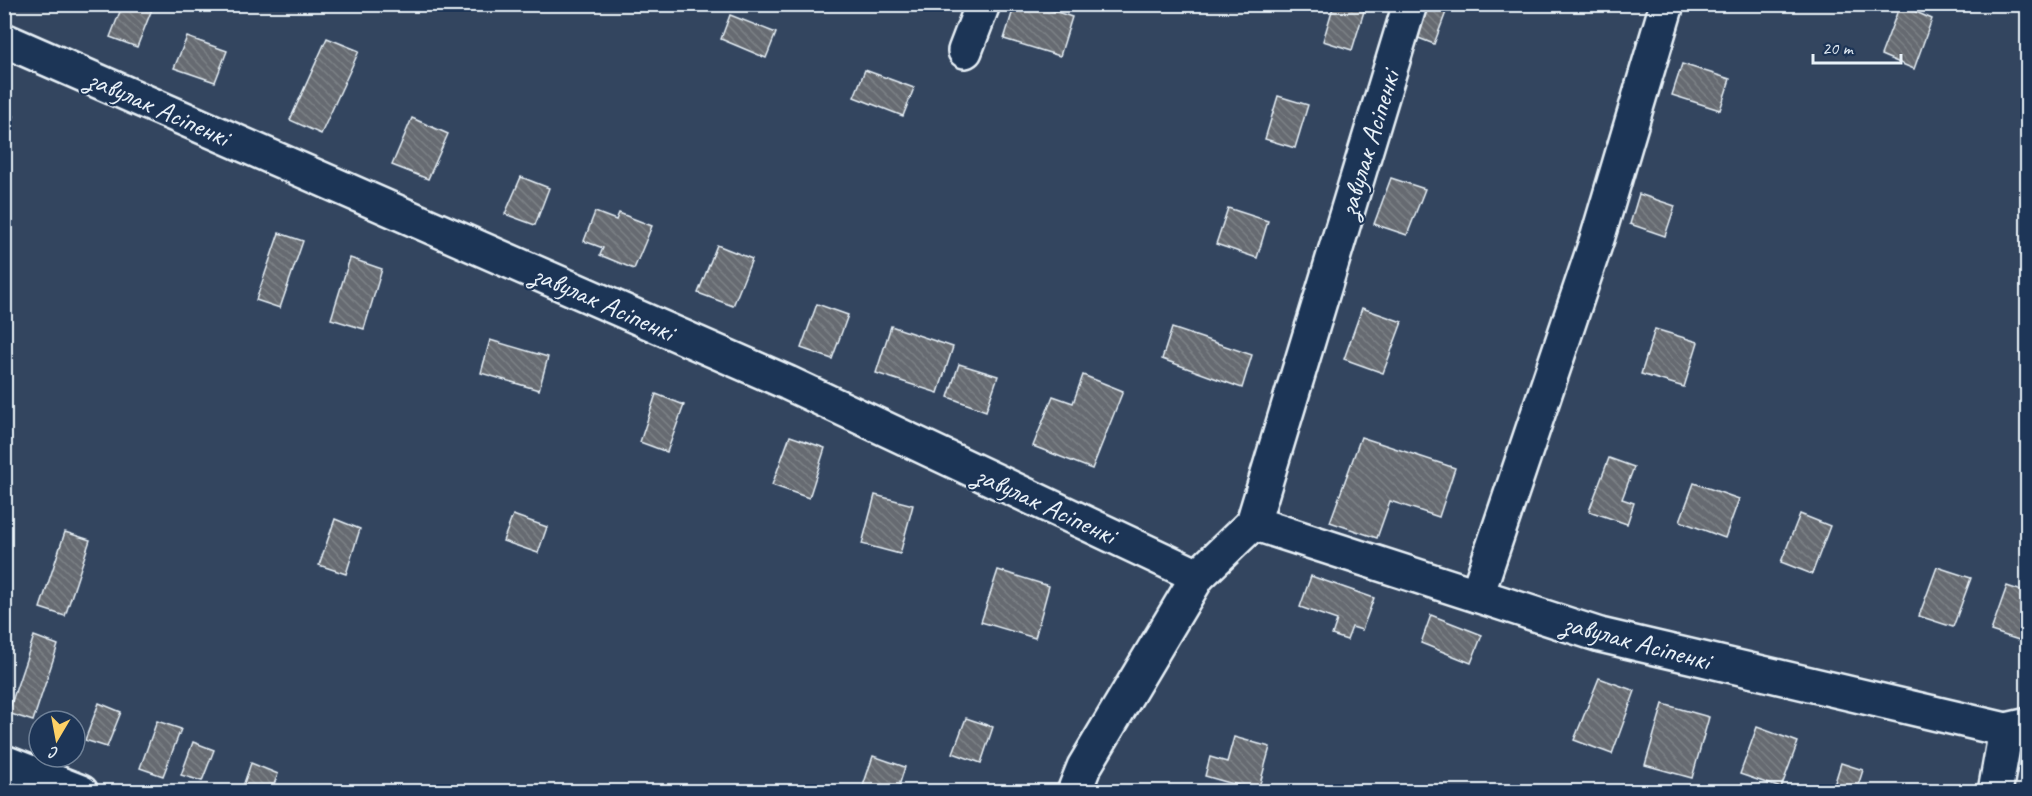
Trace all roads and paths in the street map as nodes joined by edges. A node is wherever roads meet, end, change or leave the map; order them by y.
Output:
1 (983, 4) edge
2 (1410, 4) edge
3 (1667, 4) edge
4 (4, 40) edge
5 (965, 51) dead end
6 (1253, 523) junction
7 (1198, 576) junction
8 (1477, 595) junction
9 (2017, 728) edge
10 (4, 762) edge
11 (81, 792) edge
12 (1074, 792) edge
13 (1995, 792) edge

1 - 5 street
2 - 6 street, завулак Асіпенкі
3 - 8 street
4 - 7 street, завулак Асіпенкі
6 - 7 street, завулак Асіпенкі
6 - 8 street, завулак Асіпенкі
7 - 12 street, завулак Асіпенкі
8 - 9 street, завулак Асіпенкі
9 - 13 street
10 - 11 street

